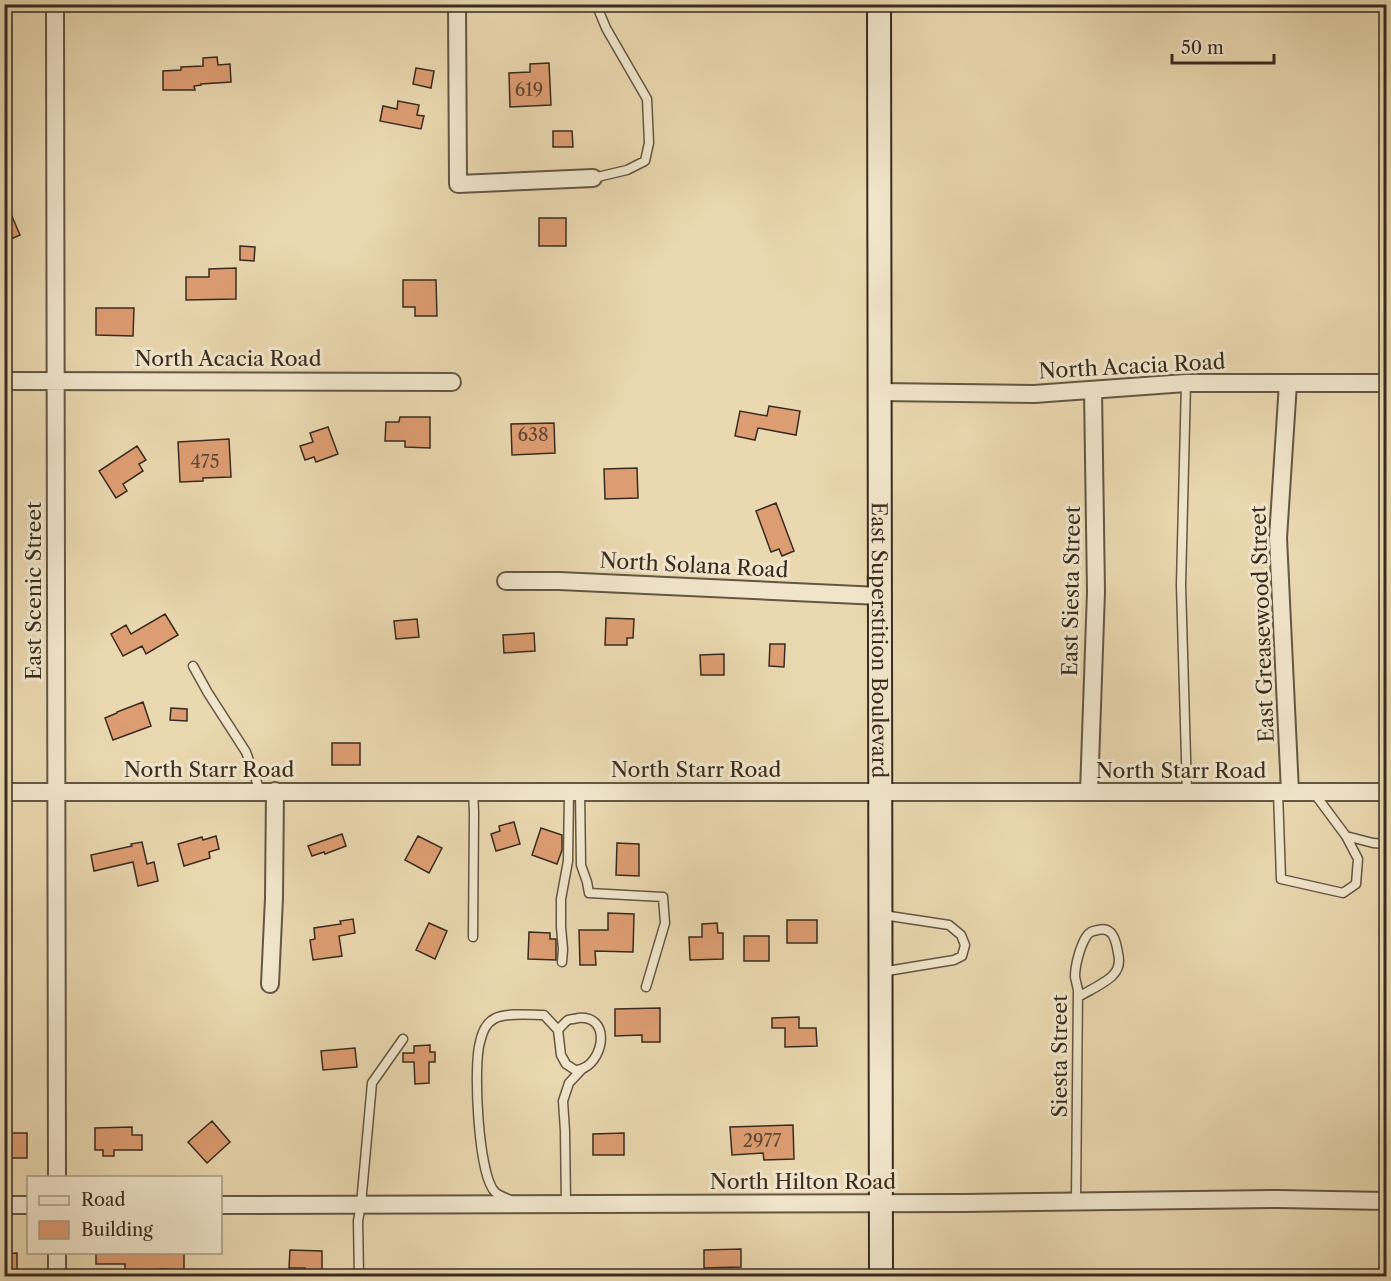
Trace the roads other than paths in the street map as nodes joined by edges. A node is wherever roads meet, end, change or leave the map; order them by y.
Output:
1 (55, 4) edge
2 (457, 4) edge
3 (596, 4) edge
4 (879, 4) edge
5 (593, 177) joint
6 (56, 380) junction
7 (4, 381) edge
8 (452, 382) dead end
9 (1186, 383) junction
10 (1288, 383) junction
11 (1386, 383) edge
12 (1093, 390) junction
13 (879, 392) junction
14 (506, 581) dead end
15 (880, 596) junction
16 (193, 666) dead end
17 (267, 791) junction
18 (473, 791) junction
19 (4, 792) edge
20 (56, 792) junction
21 (575, 792) junction
22 (880, 792) junction
23 (1089, 792) junction
24 (1187, 792) junction
25 (1284, 792) junction
26 (1313, 792) junction
27 (1386, 792) edge
28 (1346, 836) junction
29 (1386, 844) edge
30 (880, 915) junction
31 (473, 937) dead end
32 (562, 962) dead end
33 (880, 972) junction
34 (270, 984) dead end
35 (646, 987) dead end
36 (1078, 997) junction
37 (558, 1030) junction
38 (403, 1039) dead end
39 (583, 1068) junction
40 (57, 1176) edge
41 (1076, 1201) junction
42 (1386, 1201) edge
43 (881, 1203) junction
44 (361, 1204) junction
45 (517, 1204) junction
46 (566, 1204) junction
47 (4, 1205) edge
48 (27, 1205) edge
49 (222, 1205) edge
50 (57, 1254) edge
51 (57, 1276) edge
52 (359, 1276) edge
53 (881, 1276) edge

1 - 6 street, East Scenic Street
2 - 5 street
3 - 5 lane
4 - 13 main road, East Superstition Boulevard
6 - 7 street, North Acacia Road
6 - 8 street, North Acacia Road
6 - 20 street, East Scenic Street
9 - 10 street, North Acacia Road
9 - 12 street, North Acacia Road
9 - 24 lane
10 - 11 street, North Acacia Road
10 - 25 street, East Greasewood Street
12 - 13 street, North Acacia Road
12 - 23 street, East Siesta Street
13 - 15 main road, East Superstition Boulevard
14 - 15 street, North Solana Road
15 - 22 main road, East Superstition Boulevard
16 - 17 lane
17 - 18 street, North Starr Road
17 - 20 street, North Starr Road
17 - 34 street
18 - 21 street, North Starr Road
18 - 31 lane
19 - 20 street, North Starr Road
20 - 40 street, East Scenic Street
21 - 22 street, North Starr Road
21 - 32 lane
21 - 35 lane
22 - 23 street, North Starr Road
22 - 30 main road, East Superstition Boulevard
23 - 24 street, North Starr Road
24 - 25 street, North Starr Road
25 - 26 street, North Starr Road
25 - 28 lane
26 - 27 street, North Starr Road
26 - 28 lane
28 - 29 lane
30 - 33 main road, East Superstition Boulevard
30 - 33 lane
33 - 43 main road, East Superstition Boulevard
36 - 36 lane, Siesta Street
36 - 41 lane, Siesta Street
37 - 39 lane
37 - 39 lane
37 - 45 lane
38 - 44 lane
39 - 46 lane
41 - 42 street, North Hilton Road
41 - 43 street, North Hilton Road
43 - 46 street, North Hilton Road
43 - 53 main road, East Superstition Boulevard
44 - 45 street, North Hilton Road
44 - 49 street, North Hilton Road
44 - 52 lane
45 - 46 street, North Hilton Road
47 - 48 street
50 - 51 street

